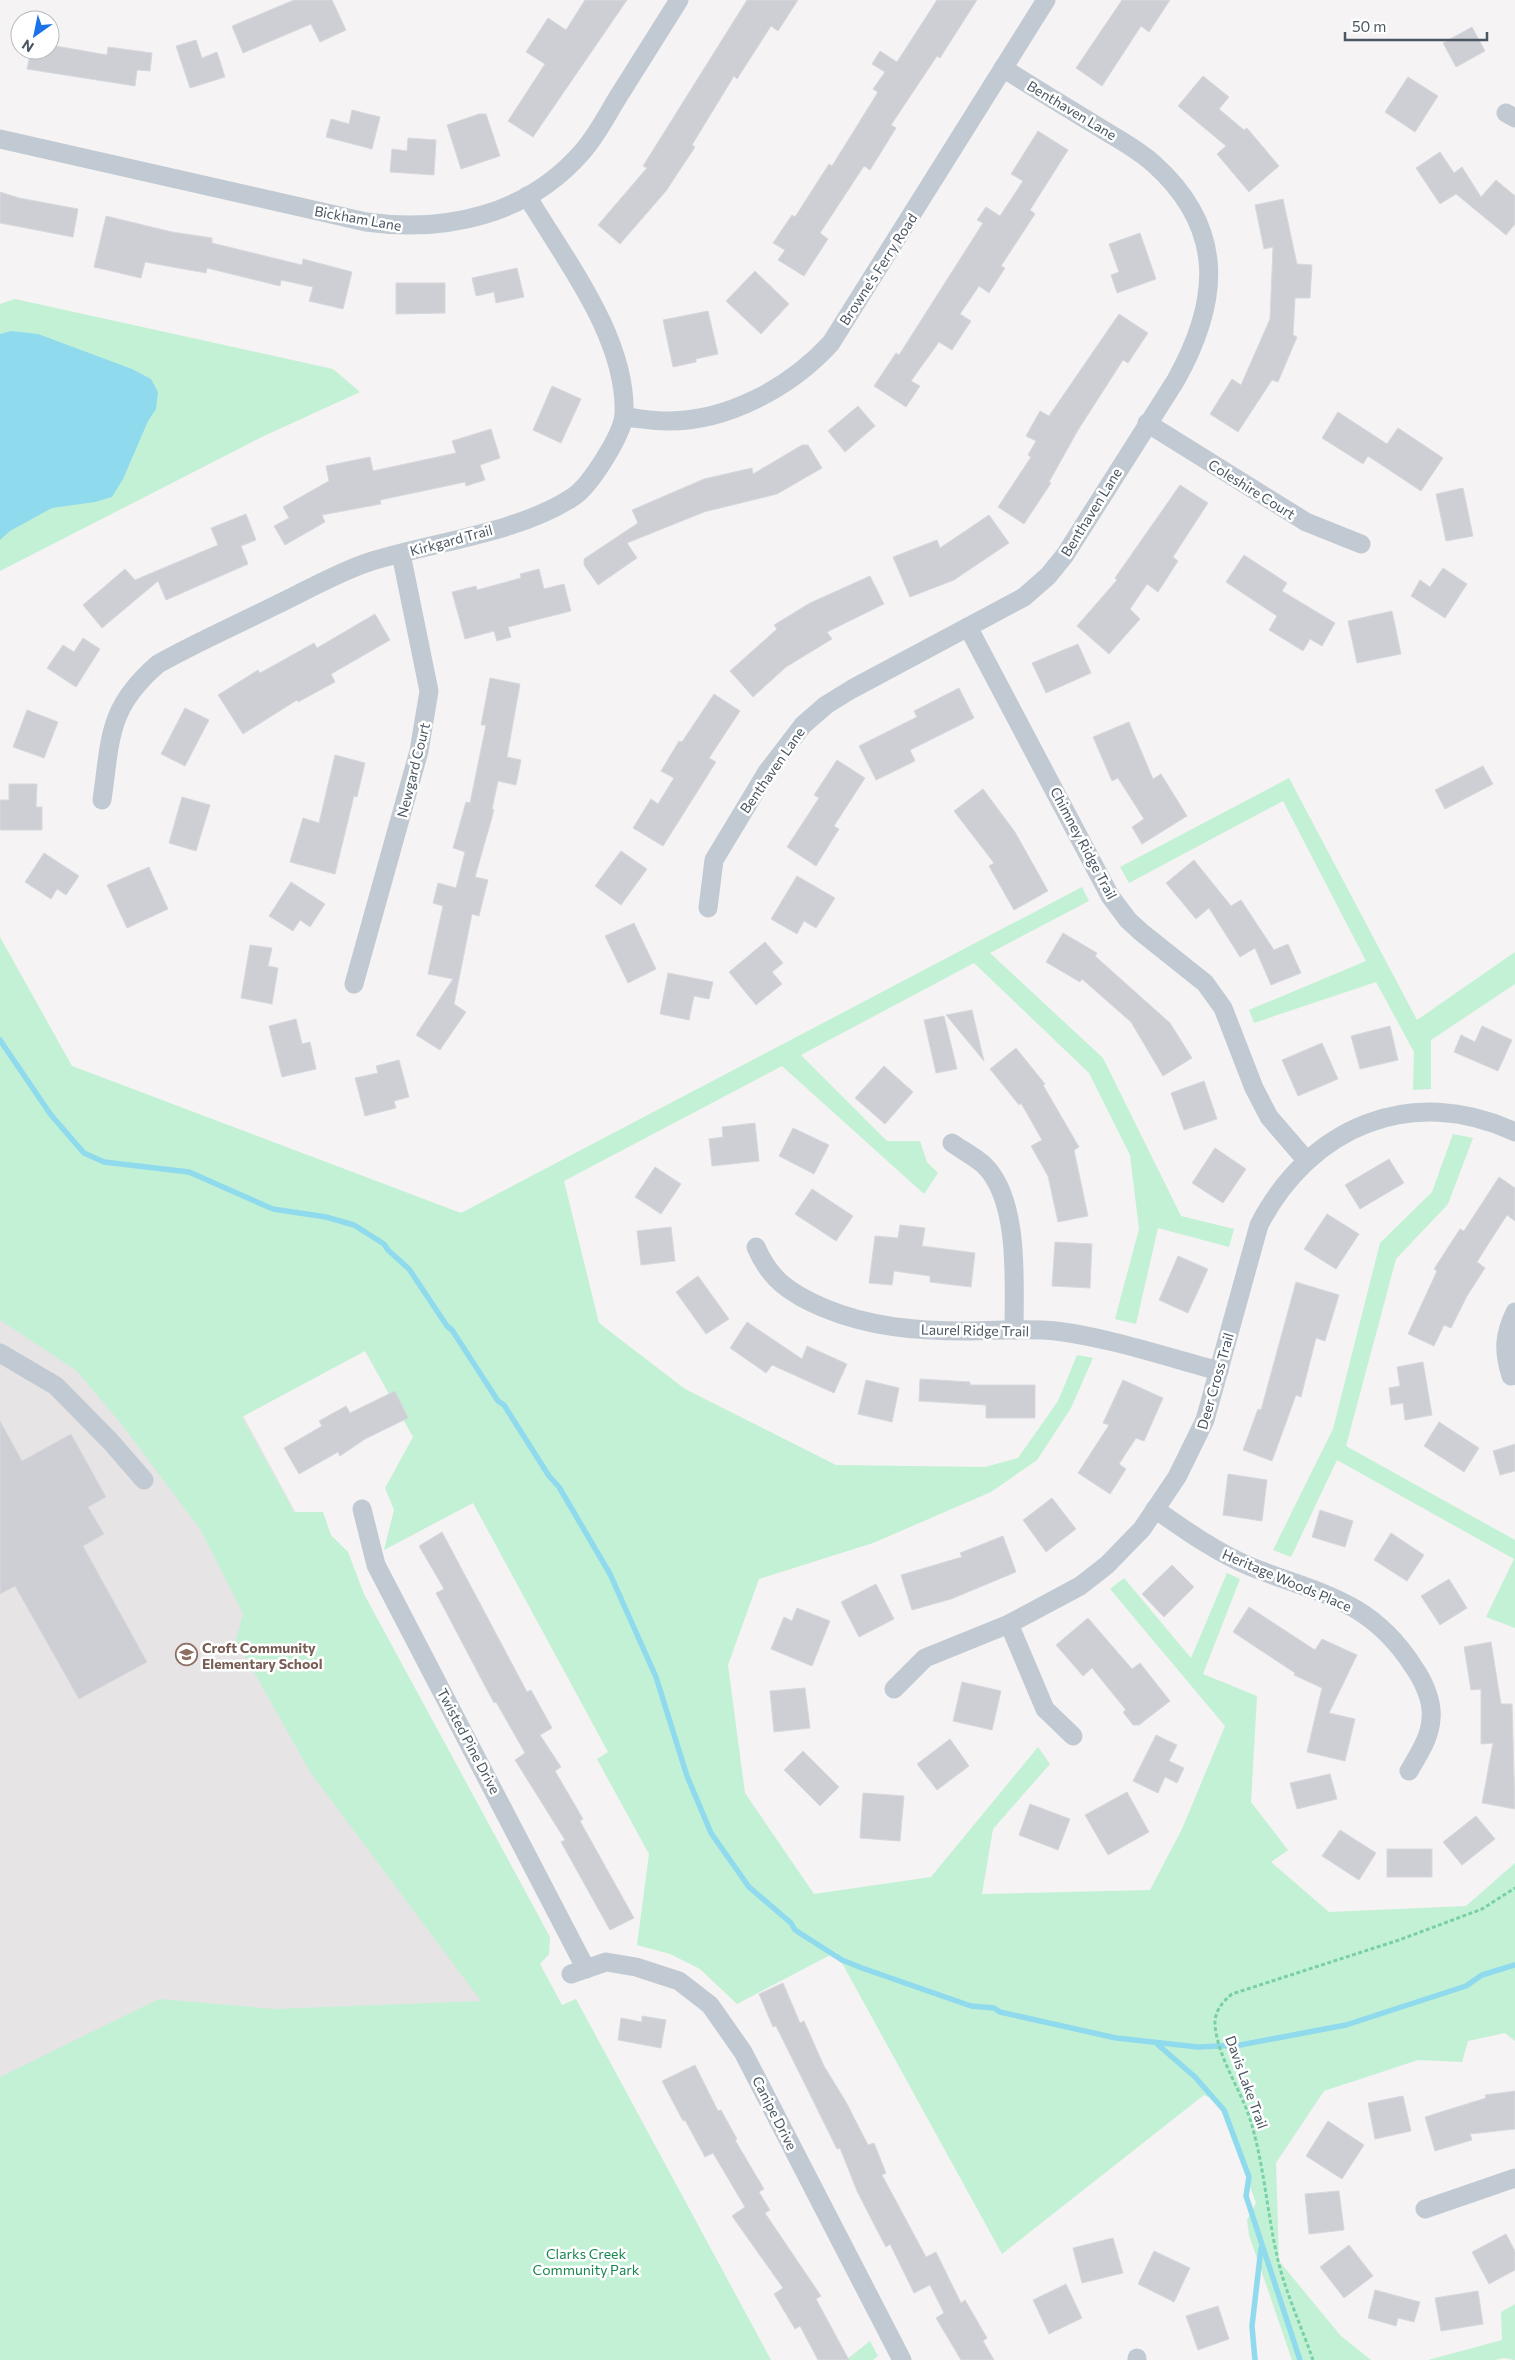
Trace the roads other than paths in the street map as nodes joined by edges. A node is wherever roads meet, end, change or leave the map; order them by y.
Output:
1 (679, 0) edge
2 (1046, 0) edge
3 (1003, 68) junction
4 (0, 140) edge
5 (527, 196) junction
6 (624, 417) junction
7 (1147, 423) junction
8 (1361, 544) dead end
9 (401, 554) junction
10 (968, 627) junction
11 (102, 800) dead end
12 (708, 908) dead end
13 (354, 984) dead end
14 (1515, 1132) edge
15 (952, 1143) dead end
16 (1307, 1161) junction
17 (756, 1247) dead end
18 (1515, 1312) edge
19 (1014, 1330) junction
20 (0, 1353) edge
21 (1219, 1371) junction
22 (1512, 1376) dead end
23 (144, 1480) dead end
24 (362, 1509) dead end
25 (1155, 1509) junction
26 (1009, 1624) junction
27 (894, 1689) dead end
28 (1073, 1736) dead end
29 (1409, 1771) dead end
30 (579, 1971) joint
31 (1515, 2178) edge
32 (1425, 2209) dead end
33 (902, 2360) edge

1 - 5 street, Bickham Lane
2 - 3 street, Browne's Ferry Road
3 - 6 street, Browne's Ferry Road
3 - 7 street, Benthaven Lane
4 - 5 street, Bickham Lane
5 - 6 street
6 - 9 street, Kirkgard Trail
7 - 8 street, Coleshire Court
7 - 10 street, Benthaven Lane
9 - 11 street, Kirkgard Trail
9 - 13 street, Newgard Court
10 - 12 street, Benthaven Lane
10 - 16 street, Chimney Ridge Trail
14 - 16 street, Deer Cross Trail
15 - 19 street
16 - 21 street, Deer Cross Trail
17 - 19 street, Laurel Ridge Trail
18 - 22 street
19 - 21 street, Laurel Ridge Trail
20 - 23 street
21 - 25 street, Deer Cross Trail
24 - 30 street, Twisted Pine Drive
25 - 26 street, Deer Cross Trail
25 - 29 street, Heritage Woods Place
26 - 27 street, Deer Cross Trail
26 - 28 street
30 - 33 street, Canipe Drive
31 - 32 street

